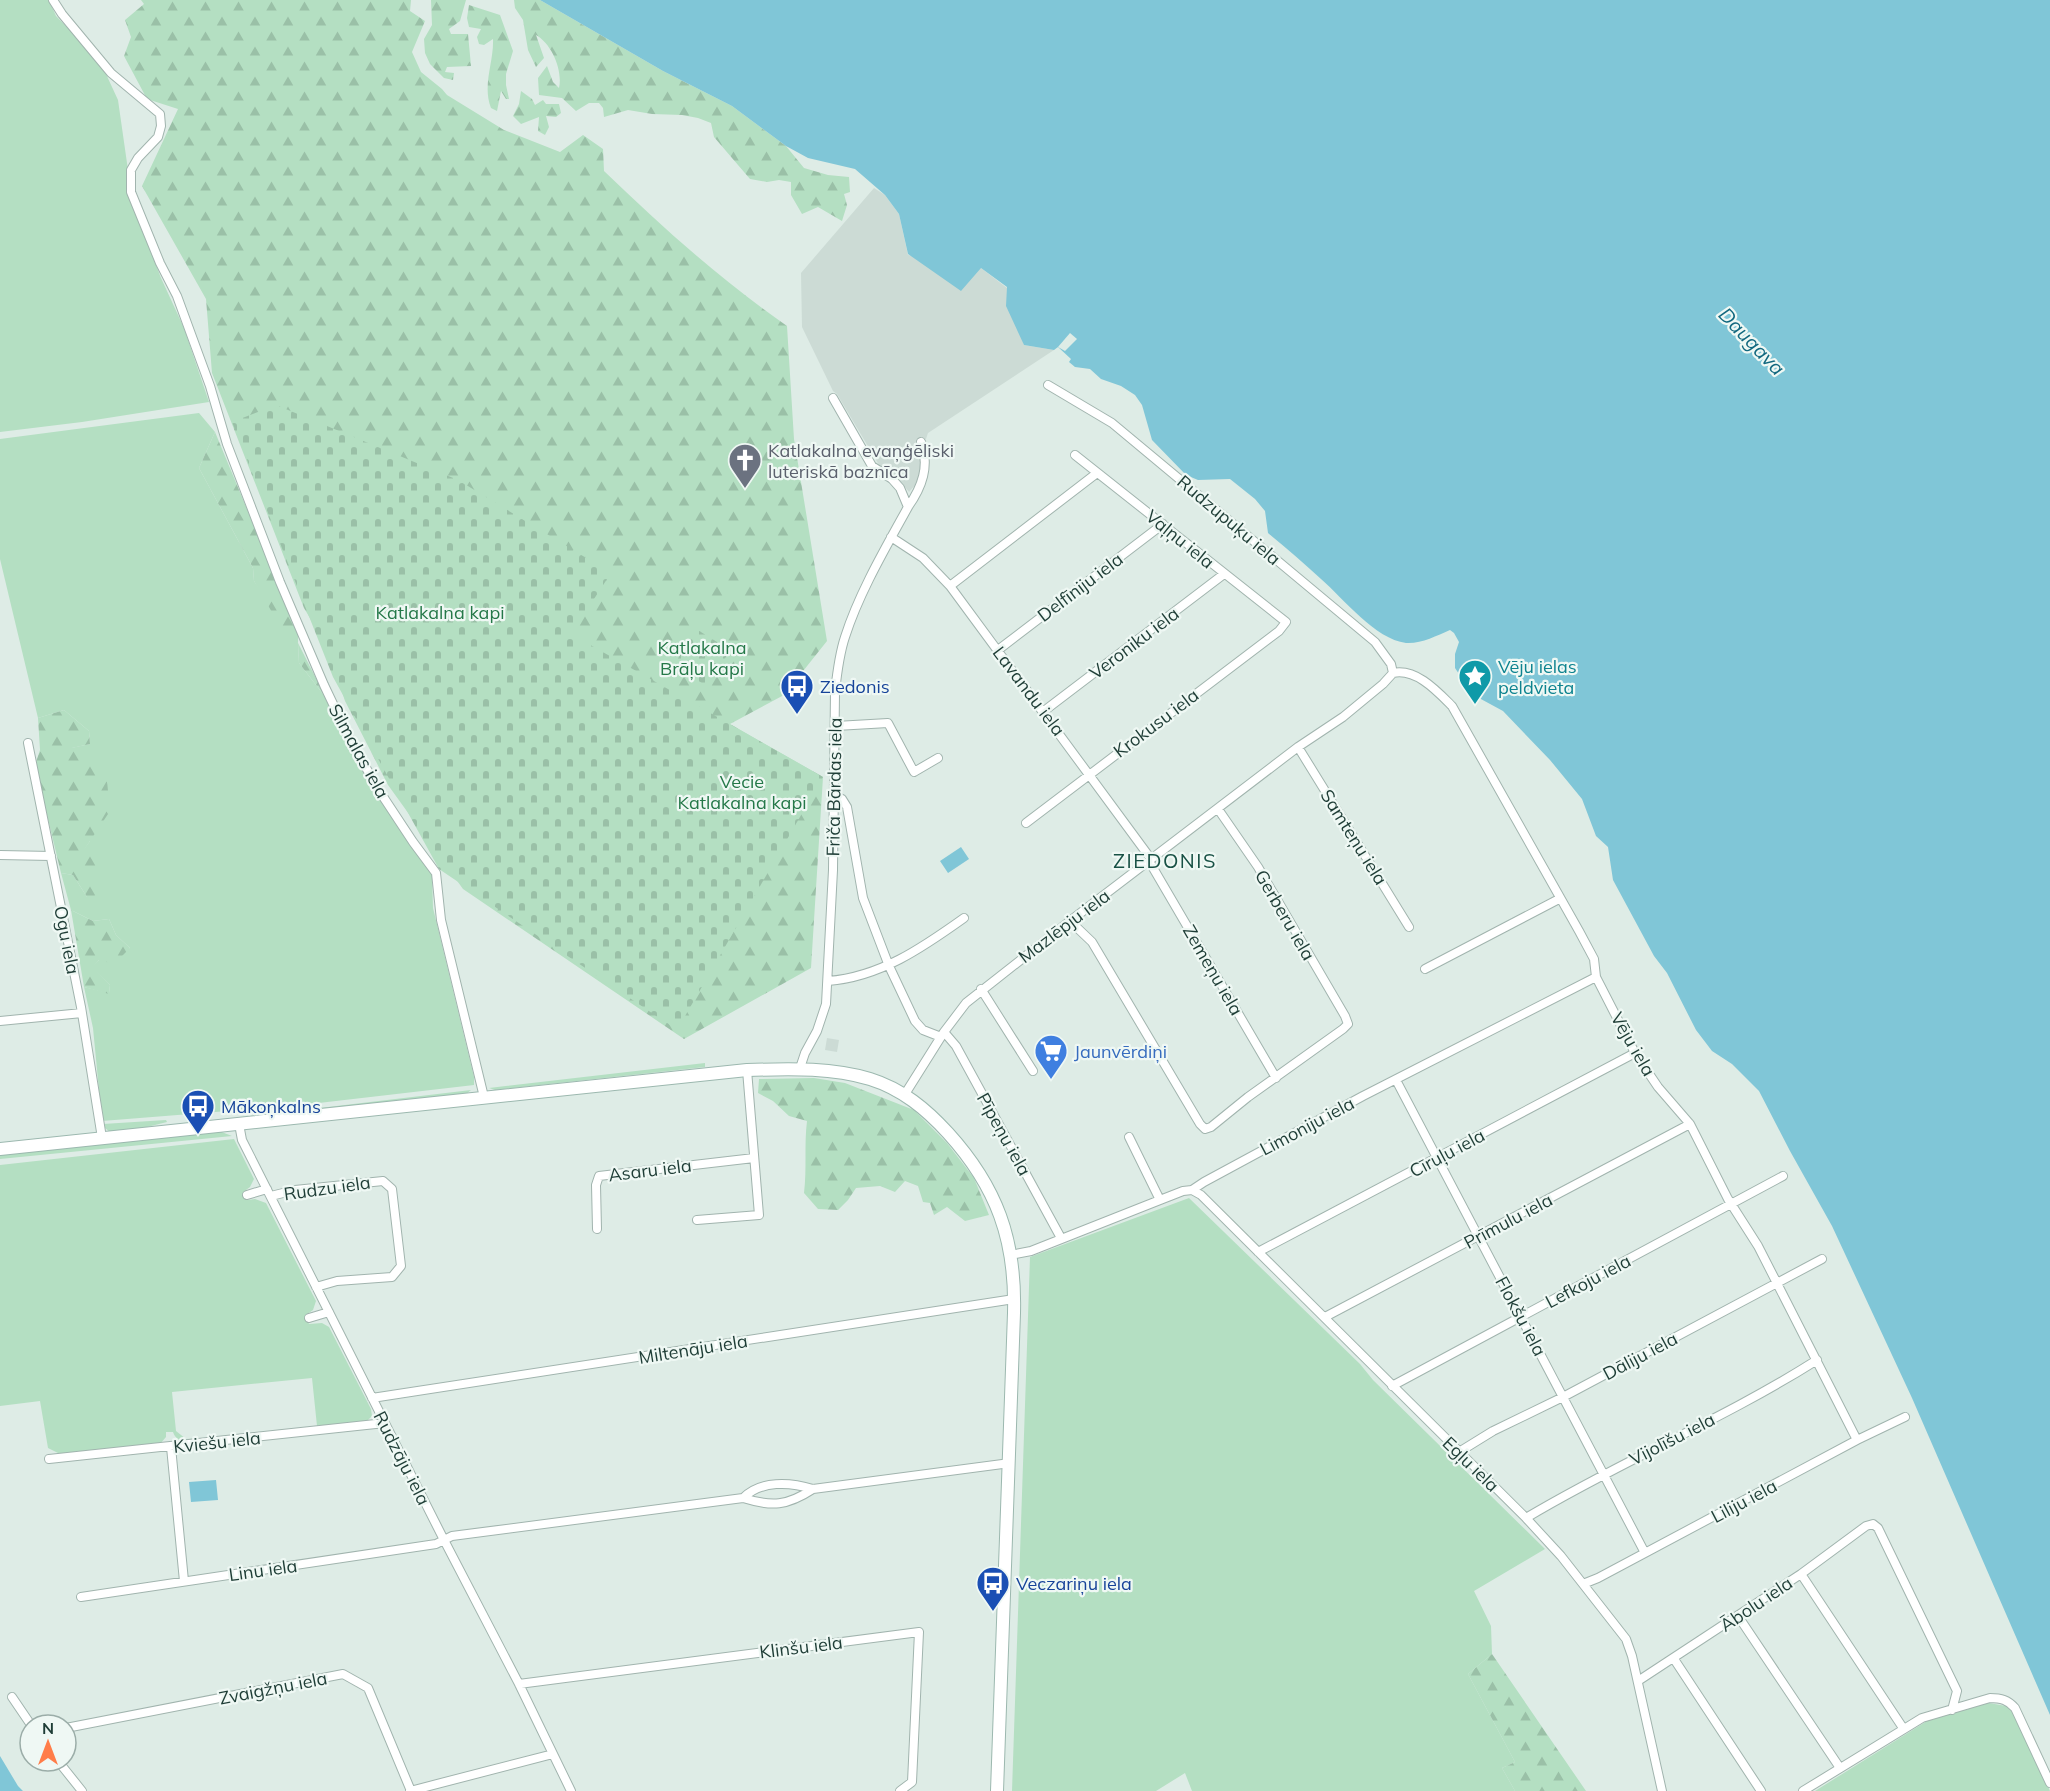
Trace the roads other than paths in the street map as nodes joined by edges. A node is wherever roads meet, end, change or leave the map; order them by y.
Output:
1 (53, 0) edge
2 (1048, 385) dead end
3 (833, 398) dead end
4 (921, 442) dead end
5 (1075, 455) dead end
6 (1097, 473) junction
7 (908, 507) junction
8 (1163, 524) junction
9 (891, 537) junction
10 (1224, 574) junction
11 (950, 586) junction
12 (1286, 622) joint
13 (998, 650) junction
14 (1393, 673) junction
15 (1044, 711) junction
16 (836, 726) junction
17 (28, 743) dead end
18 (1298, 747) junction
19 (938, 758) dead end
20 (1089, 773) junction
21 (834, 795) junction
22 (1218, 808) junction
23 (1026, 823) dead end
24 (0, 855) edge
25 (51, 856) junction
26 (1150, 860) junction
27 (1559, 899) junction
28 (964, 918) dead end
29 (1070, 921) junction
30 (1409, 927) dead end
31 (889, 966) junction
32 (1425, 969) dead end
33 (1596, 977) junction
34 (828, 981) junction
35 (981, 989) junction
36 (82, 1013) junction
37 (0, 1021) edge
38 (942, 1034) junction
39 (1635, 1053) junction
40 (800, 1068) junction
41 (747, 1070) junction
42 (1033, 1071) dead end
43 (1276, 1078) junction
44 (1396, 1080) junction
45 (905, 1094) junction
46 (484, 1098) junction
47 (239, 1124) junction
48 (1690, 1124) junction
49 (1129, 1137) dead end
50 (102, 1138) junction
51 (0, 1149) edge
52 (754, 1158) junction
53 (1438, 1158) junction
54 (1784, 1176) dead end
55 (1192, 1190) junction
56 (269, 1193) junction
57 (247, 1195) dead end
58 (1160, 1200) junction
59 (1731, 1203) junction
60 (697, 1221) dead end
61 (597, 1229) dead end
62 (1479, 1236) junction
63 (1061, 1238) junction
64 (1258, 1252) junction
65 (1010, 1255) junction
66 (1822, 1259) dead end
67 (1778, 1283) junction
68 (316, 1287) junction
69 (1014, 1299) junction
70 (328, 1312) junction
71 (1521, 1316) junction
72 (1325, 1317) junction
73 (309, 1318) dead end
74 (1817, 1360) junction
75 (1392, 1386) junction
76 (1563, 1397) junction
77 (372, 1398) junction
78 (1905, 1417) dead end
79 (385, 1423) junction
80 (1857, 1440) junction
81 (171, 1447) junction
82 (1458, 1452) junction
83 (49, 1459) dead end
84 (1010, 1463) junction
85 (1604, 1475) junction
86 (813, 1489) junction
87 (743, 1498) junction
88 (1526, 1518) junction
89 (444, 1540) junction
90 (1645, 1553) junction
91 (1801, 1574) junction
92 (184, 1581) junction
93 (1583, 1584) junction
94 (81, 1597) dead end
95 (1738, 1616) junction
96 (1674, 1659) junction
97 (1638, 1681) junction
98 (519, 1684) junction
99 (12, 1697) dead end
100 (1952, 1710) junction
101 (23, 1713) edge
102 (78, 1726) edge
103 (1903, 1728) junction
104 (553, 1754) junction
105 (1840, 1768) junction
106 (68, 1773) edge
107 (2050, 1783) edge
108 (82, 1791) edge
109 (411, 1791) edge
110 (571, 1791) edge
111 (900, 1791) edge
112 (997, 1791) edge
113 (1662, 1791) edge
114 (1761, 1791) edge
115 (1803, 1791) edge

1 - 46 street, Silmalas iela
2 - 14 street, Rudzupuķu iela
3 - 7 street
4 - 7 street, Friča Bārdas iela
5 - 6 street, Vaļņu iela
6 - 8 street, Vaļņu iela
6 - 11 street
7 - 9 street, Friča Bārdas iela
8 - 10 street, Vaļņu iela
8 - 13 street, Delfīniju iela
9 - 11 street, Lavandu iela
9 - 16 street, Friča Bārdas iela
10 - 12 street, Vaļņu iela
10 - 15 street, Veroniku iela
11 - 13 street, Lavandu iela
12 - 20 street, Krokusu iela
13 - 15 street, Lavandu iela
14 - 18 street, Mazlēpju iela
14 - 27 street, Vēju iela
15 - 20 street, Lavandu iela
16 - 19 street
16 - 21 street, Friča Bārdas iela
17 - 25 street, Ogu iela
18 - 22 street, Mazlēpju iela
18 - 30 street, Samteņu iela
20 - 23 street, Krokusu iela
20 - 26 street, Lavandu iela
21 - 31 street
21 - 34 street, Friča Bārdas iela
22 - 26 street, Mazlēpju iela
22 - 43 street, Gerberu iela
24 - 25 street
25 - 36 street, Ogu iela
26 - 29 street, Mazlēpju iela
26 - 43 street, Zemeņu iela
27 - 32 street
27 - 33 street, Vēju iela
28 - 31 street
29 - 35 street, Mazlēpju iela
29 - 43 street
31 - 34 street
31 - 38 street
33 - 39 street, Vēju iela
33 - 44 street, Limoniju iela
34 - 40 street, Friča Bārdas iela
35 - 38 street, Mazlēpju iela
35 - 42 street
36 - 37 street
36 - 50 street, Ogu iela
38 - 45 street, Mazlēpju iela
38 - 63 street, Pīpeņu iela
39 - 48 street, Vēju iela
39 - 53 street, Cīruļu iela
40 - 41 main road
40 - 45 main road
41 - 46 main road
41 - 52 street
44 - 53 street, Flokšu iela
44 - 55 street, Limoniju iela
45 - 65 main road
46 - 47 main road
47 - 50 main road
47 - 56 street, Rudzāju iela
48 - 59 street, Vēju iela
48 - 62 street, Prīmulu iela
49 - 58 street
50 - 51 main road
52 - 60 street
52 - 61 street, Asaru iela
53 - 62 street, Flokšu iela
53 - 64 street, Cīruļu iela
54 - 59 street, Lefkoju iela
55 - 58 street, Limoniju iela
55 - 64 street, Egļu iela
56 - 57 street
56 - 68 street, Rudzāju iela
56 - 68 street, Rudzu iela
58 - 63 street, Limoniju iela
59 - 67 street, Vēju iela
59 - 71 street, Lefkoju iela
62 - 71 street, Flokšu iela
62 - 72 street, Prīmulu iela
63 - 65 street, Limoniju iela
64 - 72 street, Egļu iela
65 - 69 main road
66 - 67 street, Dāliju iela
67 - 74 street, Vēju iela
67 - 76 street, Dāliju iela
68 - 70 street, Rudzāju iela
69 - 77 street, Miltenāju iela
69 - 84 main road
70 - 73 street
70 - 77 street, Rudzāju iela
71 - 75 street, Lefkoju iela
71 - 76 street, Flokšu iela
72 - 75 street, Egļu iela
74 - 80 street, Vēju iela
74 - 85 street, Vijolīšu iela
75 - 82 street, Egļu iela
76 - 82 street, Dāliju iela
76 - 85 street, Flokšu iela
77 - 79 street, Rudzāju iela
78 - 80 street, Liliju iela
79 - 81 street, Kviešu iela
79 - 89 street, Rudzāju iela
80 - 90 street, Liliju iela
81 - 83 street, Kviešu iela
81 - 92 street
82 - 88 street, Egļu iela
84 - 86 street
84 - 112 main road
85 - 88 street, Vijolīšu iela
85 - 90 street, Flokšu iela
86 - 87 street
86 - 87 street
87 - 89 street
88 - 93 street, Egļu iela
89 - 92 street, Linu iela
89 - 98 street, Rudzāju iela
90 - 93 street, Liliju iela
91 - 95 street, Ābolu iela
91 - 100 street, Ābolu iela
91 - 103 street
92 - 94 street, Linu iela
93 - 97 street, Egļu iela
95 - 96 street, Ābolu iela
95 - 105 street
96 - 97 street, Ābolu iela
96 - 114 street
97 - 113 street, Egļu iela
98 - 104 street, Rudzāju iela
98 - 111 street, Klinšu iela
99 - 101 street
100 - 103 street
100 - 107 street
102 - 109 street, Zvaigžņu iela
103 - 105 street
104 - 109 street
104 - 110 street, Rudzāju iela
105 - 115 street
106 - 108 street

